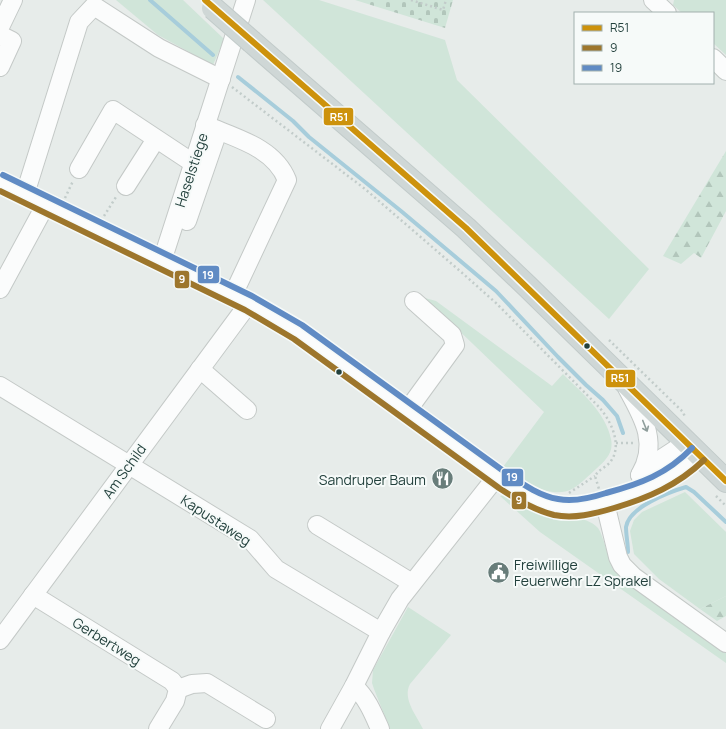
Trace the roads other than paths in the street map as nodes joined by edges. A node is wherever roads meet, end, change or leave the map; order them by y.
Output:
1 (13, 0) edge
2 (246, 0) edge
3 (653, 0) edge
4 (209, 4) edge
5 (666, 12) edge
6 (0, 27) edge
7 (0, 35) edge
8 (714, 59) edge
9 (0, 66) edge
10 (726, 71) edge
11 (221, 79) junction
12 (212, 128) junction
13 (156, 138) junction
14 (193, 163) junction
15 (79, 169) road end
16 (0, 182) edge
17 (126, 186) road end
18 (25, 194) junction
19 (52, 207) junction
20 (167, 263) junction
21 (0, 289) edge
22 (233, 295) junction
23 (414, 301) dead end
24 (249, 303) junction
25 (200, 369) junction
26 (622, 378) junction
27 (0, 386) edge
28 (247, 410) dead end
29 (407, 411) junction
30 (692, 448) junction
31 (128, 465) junction
32 (640, 475) junction
33 (497, 476) junction
34 (726, 481) edge
35 (611, 501) junction
36 (317, 525) dead end
37 (412, 583) junction
38 (33, 595) junction
39 (381, 632) junction
40 (0, 640) edge
41 (726, 643) edge
42 (354, 686) junction
43 (178, 689) junction
44 (266, 719) dead end
45 (158, 729) edge
46 (330, 729) edge
47 (380, 729) edge

1 - 6 street
2 - 11 street, Haselstiege
3 - 5 street
4 - 26 main road, bridge
7 - 9 street
8 - 10 street
11 - 12 street, Haselstiege
11 - 18 street
12 - 14 street, Haselstiege
12 - 20 street
12 - 22 street
13 - 14 street
13 - 15 street
13 - 17 street
14 - 20 street, Haselstiege
16 - 18 street
18 - 19 street
19 - 20 street
19 - 21 street
20 - 22 street
22 - 24 street
23 - 29 street
24 - 25 street, Am Schild
24 - 29 street
25 - 28 street
25 - 31 street, Am Schild
26 - 30 main road
26 -> 32 street
27 - 31 street, Kapustaweg
29 - 33 street
30 - 32 street
30 - 34 main road
30 - 35 street
31 - 38 street, Am Schild
31 - 39 street, Kapustaweg
32 - 35 street
33 - 35 street
33 - 37 street
35 - 41 street
36 - 37 street
37 - 39 street
38 - 40 street, Am Schild
38 - 43 street, Gerbertweg
39 - 42 street
42 - 46 street
42 - 47 street
43 - 44 street
43 - 45 street

